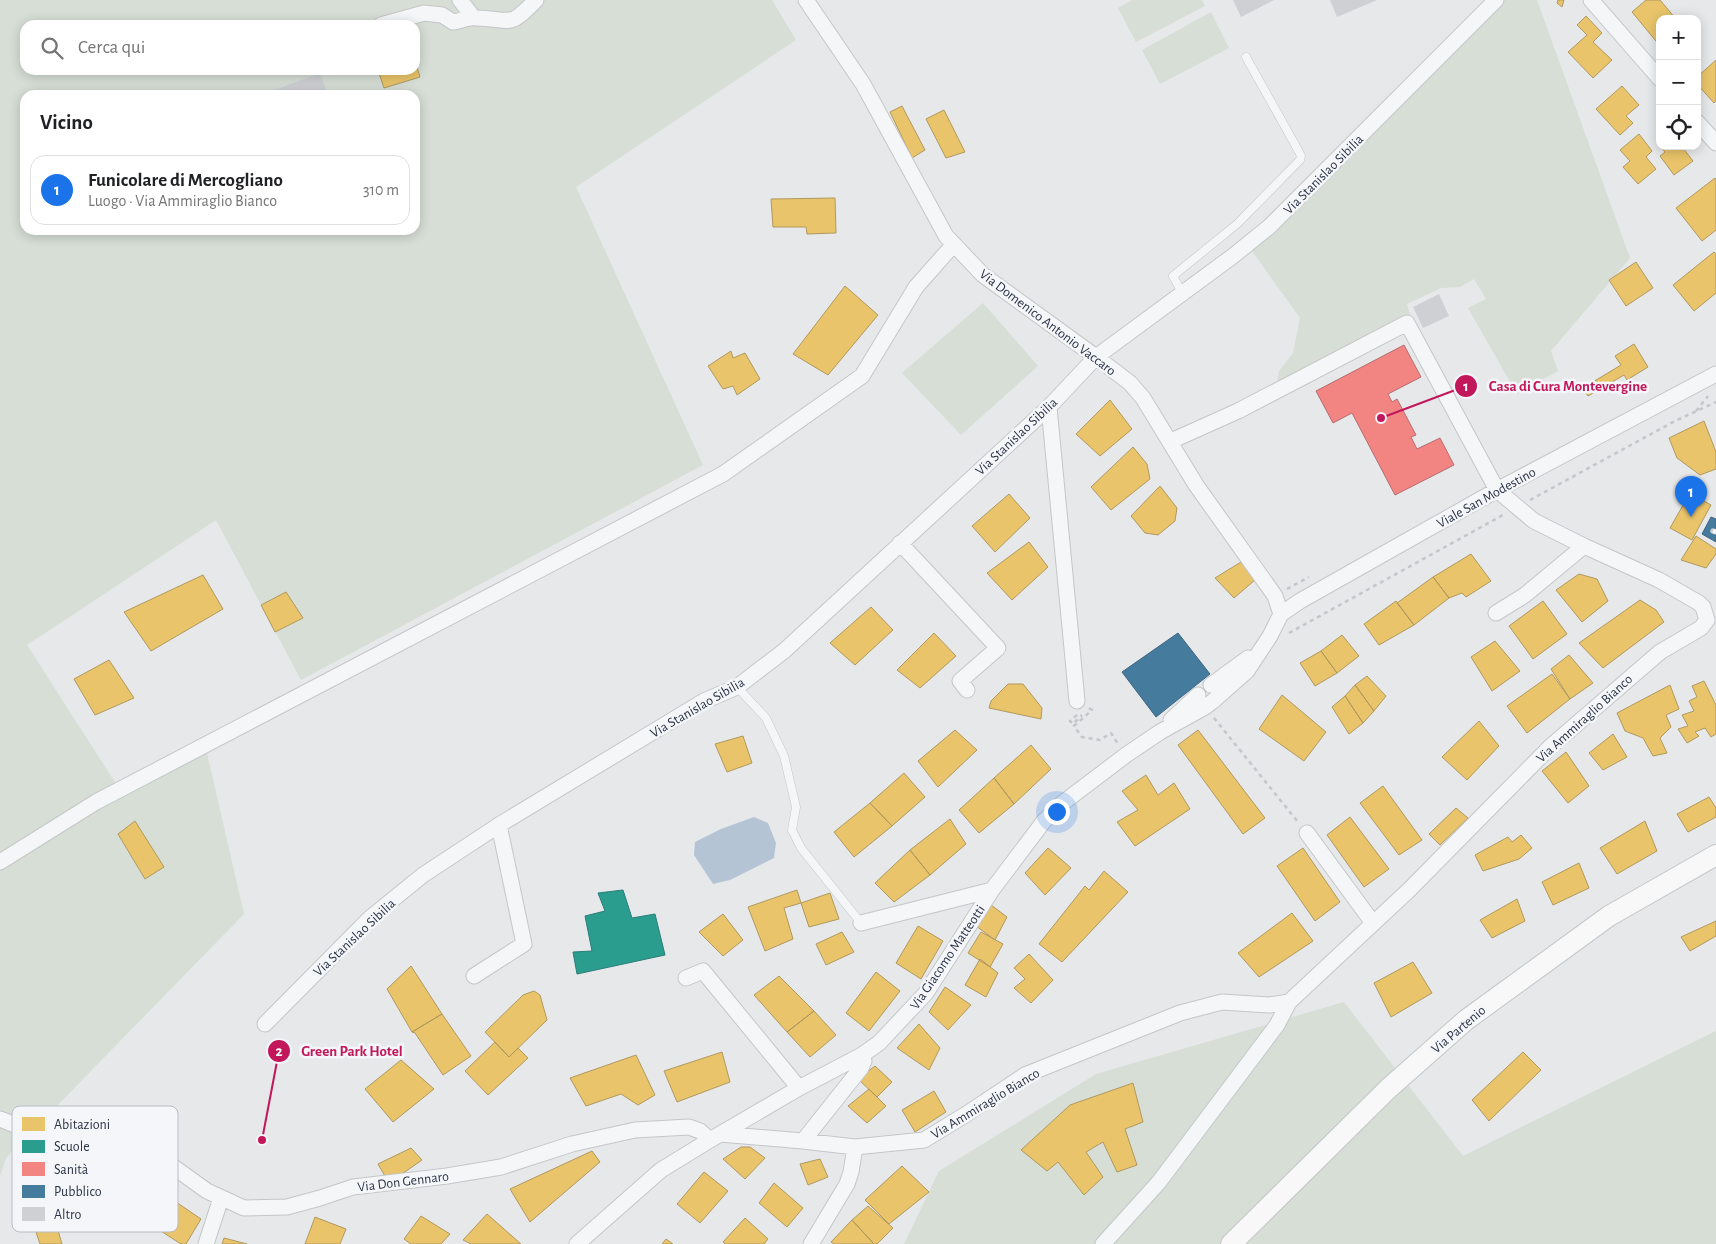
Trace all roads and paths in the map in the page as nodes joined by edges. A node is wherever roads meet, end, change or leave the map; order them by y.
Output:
1 (460, 0) edge
2 (536, 0) edge
3 (806, 0) edge
4 (1496, 0) edge
5 (1591, 0) edge
6 (473, 17) junction
7 (399, 20) edge
8 (1246, 57) dead end
9 (1656, 74) edge
10 (1701, 126) edge
11 (1714, 137) edge
12 (954, 244) junction
13 (1182, 293) junction
14 (1096, 357) junction
15 (1716, 374) edge
16 (1716, 391) edge
17 (1716, 402) edge
18 (1049, 407) junction
19 (1695, 412) junction
20 (1171, 441) junction
21 (1497, 490) junction
22 (1518, 507) junction
23 (900, 543) junction
24 (1584, 546) junction
25 (1496, 613) dead end
26 (1281, 614) junction
27 (1288, 634) dead end
28 (1270, 636) junction
29 (1211, 685) dead end
30 (737, 687) junction
31 (966, 690) dead end
32 (1202, 701) junction
33 (1079, 707) joint
34 (1126, 755) junction
35 (499, 824) junction
36 (1307, 833) joint
37 (1716, 855) edge
38 (0, 862) edge
39 (992, 890) junction
40 (861, 923) joint
41 (1373, 924) junction
42 (474, 976) dead end
43 (686, 978) dead end
44 (1289, 1002) junction
45 (1270, 1005) junction
46 (265, 1024) dead end
47 (1277, 1025) junction
48 (862, 1055) junction
49 (799, 1088) junction
50 (762, 1110) junction
51 (0, 1119) edge
52 (12, 1124) edge
53 (715, 1137) junction
54 (772, 1138) junction
55 (803, 1141) junction
56 (855, 1147) junction
57 (178, 1170) edge
58 (221, 1198) junction
59 (206, 1244) edge
60 (577, 1244) edge
61 (811, 1244) edge
62 (1103, 1244) edge
63 (1231, 1244) edge

1 - 6 street
2 - 6 street
3 - 12 street, Via Domenico Antonio Vaccaro
4 - 13 street, Via Stanislao Sibilia
5 - 9 street
6 - 7 street
8 - 13 lane
10 - 11 street
12 - 14 street, Via Domenico Antonio Vaccaro
12 - 38 street
13 - 14 street, Via Stanislao Sibilia
14 - 18 street, Via Stanislao Sibilia
14 - 20 street, Via Domenico Antonio Vaccaro
15 - 21 street, Viale San Modestino
16 - 19 path
17 - 19 path
18 - 23 street, Via Stanislao Sibilia
18 - 33 street
19 - 22 path
20 - 21 street
20 - 26 street, Via Domenico Antonio Vaccaro
21 - 22 street, Via Ammiraglio Bianco
21 - 26 street, Viale San Modestino
22 - 24 street, Via Ammiraglio Bianco
22 - 27 path
23 - 30 street, Via Stanislao Sibilia
23 - 31 street
24 - 25 street
24 - 41 street, Via Ammiraglio Bianco
26 - 28 street, Viale San Modestino
28 - 29 street
28 - 32 street, Via Giacomo Matteotti
30 - 35 street, Via Stanislao Sibilia
30 - 40 lane
32 - 34 street, Via Giacomo Matteotti
32 - 36 path
33 - 34 path
34 - 39 street, Via Giacomo Matteotti
35 - 42 street
35 - 46 street, Via Stanislao Sibilia
36 - 41 street
37 - 63 main road, Via Partenio
39 - 40 street, Via Giacomo Matteotti
39 - 48 street, Via Giacomo Matteotti
41 - 44 street, Via Ammiraglio Bianco
43 - 49 street
44 - 45 street, Via Ammiraglio Bianco
44 - 47 street, Via Ammiraglio Bianco
45 - 47 street
45 - 56 street, Via Ammiraglio Bianco
47 - 62 street, Via Ammiraglio Bianco
48 - 49 street, Via Giacomo Matteotti
48 - 55 street
49 - 50 street, Via Giacomo Matteotti
50 - 53 street, Via Giacomo Matteotti
50 - 54 street
51 - 52 street, Via Don Gennaro
53 - 54 street, Via Ammiraglio Bianco
53 - 58 street, Via Don Gennaro
53 - 60 street, Via Giacomo Matteotti
54 - 55 street, Via Ammiraglio Bianco
55 - 56 street, Via Ammiraglio Bianco
56 - 61 street
57 - 58 street, Via Don Gennaro
58 - 59 street

